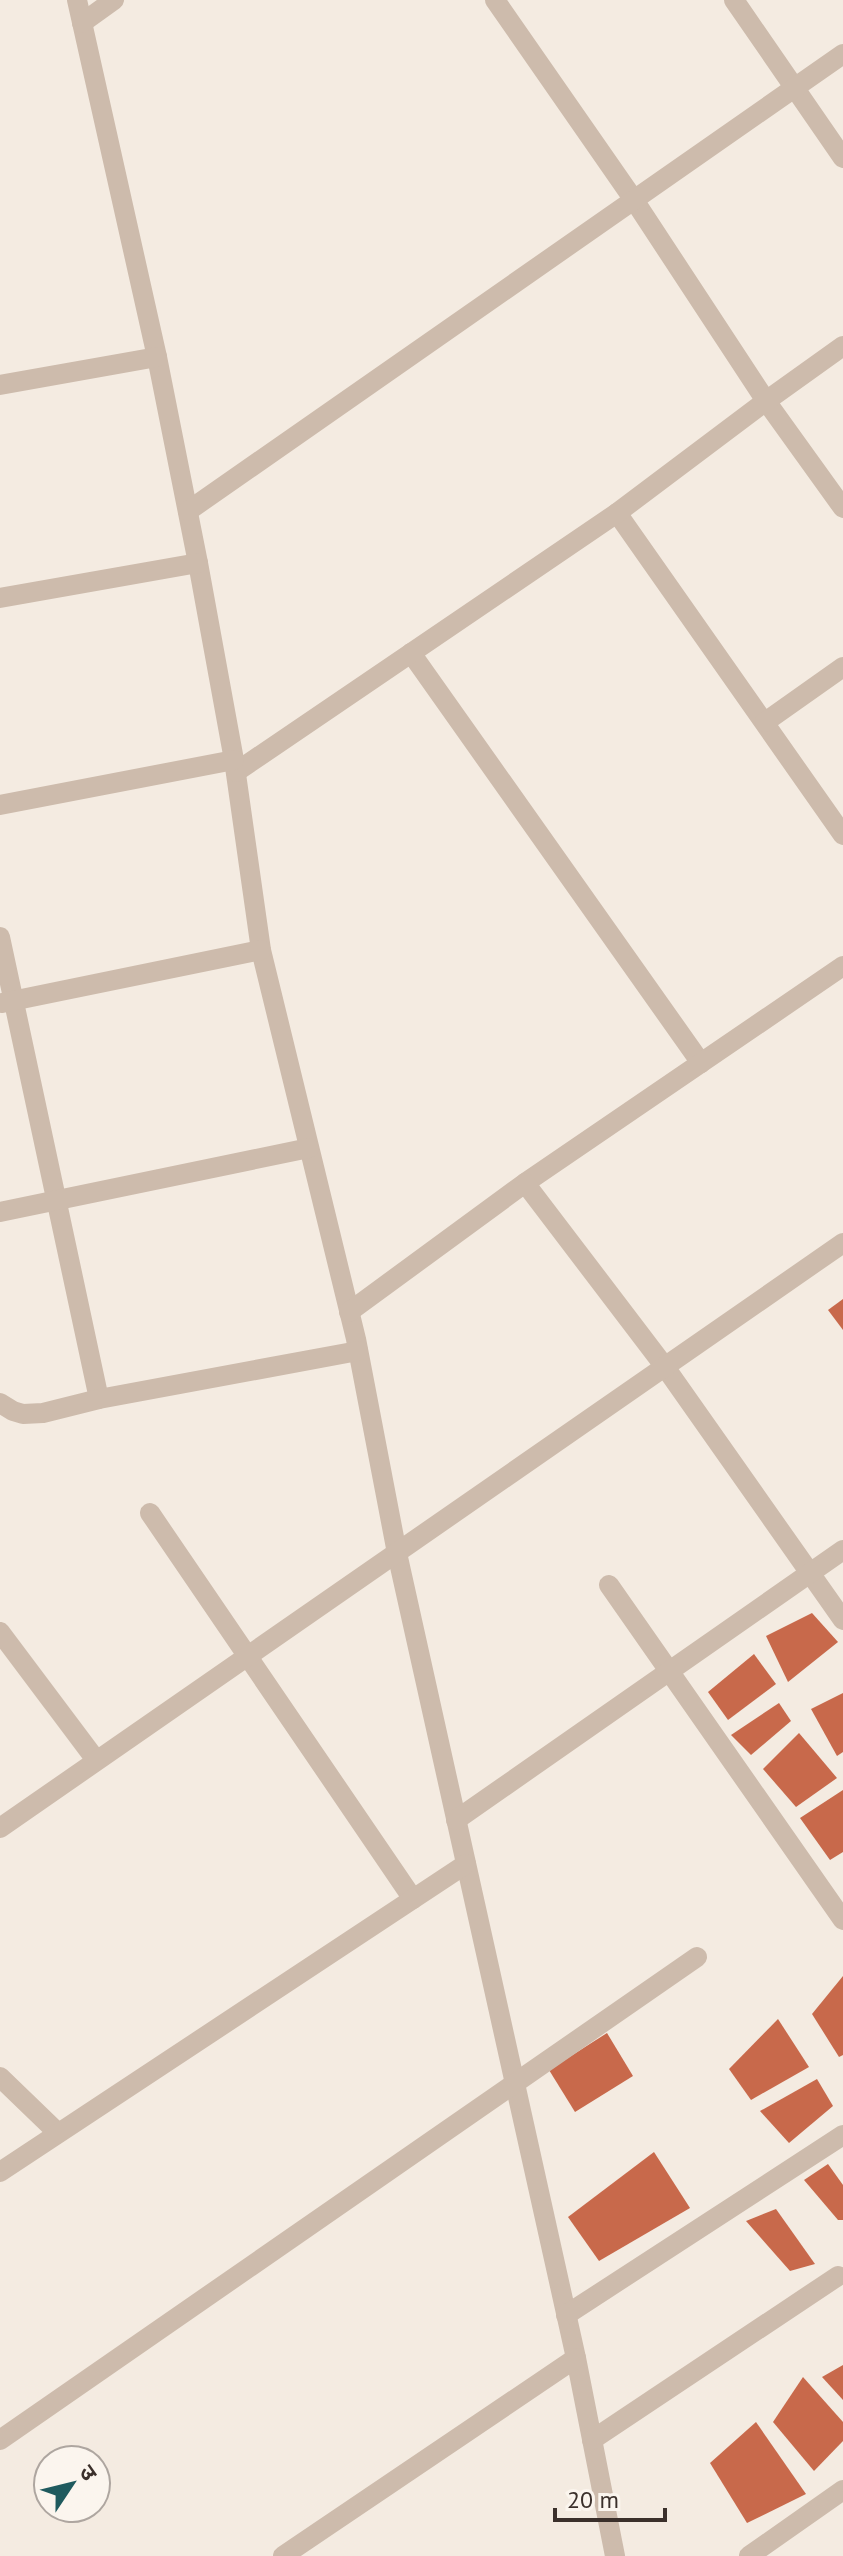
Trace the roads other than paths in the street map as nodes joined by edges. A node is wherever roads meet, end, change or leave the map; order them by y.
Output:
1 (77, 0) edge
2 (114, 0) edge
3 (495, 0) edge
4 (734, 0) edge
5 (82, 23) junction
6 (843, 54) edge
7 (795, 88) junction
8 (843, 158) edge
9 (634, 200) junction
10 (843, 346) edge
11 (157, 357) junction
12 (0, 385) edge
13 (766, 401) junction
14 (843, 508) edge
15 (188, 511) junction
16 (617, 513) junction
17 (198, 563) junction
18 (0, 598) edge
19 (411, 653) junction
20 (843, 667) edge
21 (765, 722) junction
22 (235, 766) junction
23 (0, 805) edge
24 (843, 835) edge
25 (0, 937) edge
26 (261, 950) junction
27 (843, 966) edge
28 (7, 1002) edge
29 (701, 1063) junction
30 (309, 1148) junction
31 (525, 1183) junction
32 (55, 1199) junction
33 (0, 1212) edge
34 (843, 1243) edge
35 (349, 1312) junction
36 (358, 1351) junction
37 (665, 1367) junction
38 (99, 1399) junction
39 (0, 1403) edge
40 (150, 1513) dead end
41 (843, 1550) edge
42 (397, 1553) junction
43 (810, 1573) junction
44 (609, 1585) dead end
45 (843, 1620) edge
46 (0, 1632) edge
47 (247, 1656) junction
48 (669, 1671) junction
49 (96, 1760) junction
50 (456, 1820) junction
51 (0, 1828) edge
52 (466, 1864) junction
53 (413, 1899) junction
54 (843, 1920) edge
55 (697, 1957) dead end
56 (0, 2077) edge
57 (515, 2084) junction
58 (58, 2133) junction
59 (843, 2135) edge
60 (0, 2172) edge
61 (838, 2276) dead end
62 (566, 2315) junction
63 (576, 2358) junction
64 (0, 2440) edge
65 (592, 2440) junction
66 (843, 2490) edge
67 (283, 2556) edge
68 (615, 2556) edge
69 (749, 2556) edge

1 - 5 street
2 - 5 street
3 - 9 street
4 - 7 street
5 - 11 street
6 - 7 street
7 - 8 street
7 - 9 street
9 - 13 street
9 - 15 street
10 - 13 street
11 - 12 street
11 - 15 street
13 - 14 street
13 - 16 street
15 - 17 street
16 - 19 street
16 - 21 street
17 - 18 street
17 - 22 street
19 - 22 street
19 - 29 street
20 - 21 street
21 - 24 street
22 - 23 street
22 - 26 street
25 - 28 street
26 - 28 street
26 - 30 street
27 - 29 street
28 - 32 street
29 - 31 street
30 - 32 street
30 - 35 street
31 - 35 street
31 - 37 street
32 - 33 street
32 - 38 street
34 - 37 street
35 - 36 street
36 - 38 street
36 - 42 street
37 - 42 street
37 - 43 street
38 - 39 street
40 - 47 street
41 - 43 street
42 - 47 street
42 - 50 street
43 - 45 street
43 - 48 street
44 - 48 street
46 - 49 street
47 - 49 street
47 - 53 street
48 - 50 street
48 - 54 street
49 - 51 street
50 - 52 street
52 - 53 street
52 - 57 street
53 - 58 street
55 - 57 street
56 - 58 street
57 - 62 street
57 - 64 street
58 - 60 street
59 - 62 street
61 - 65 street
62 - 63 street
63 - 65 street
63 - 67 street
65 - 68 street
66 - 69 street

